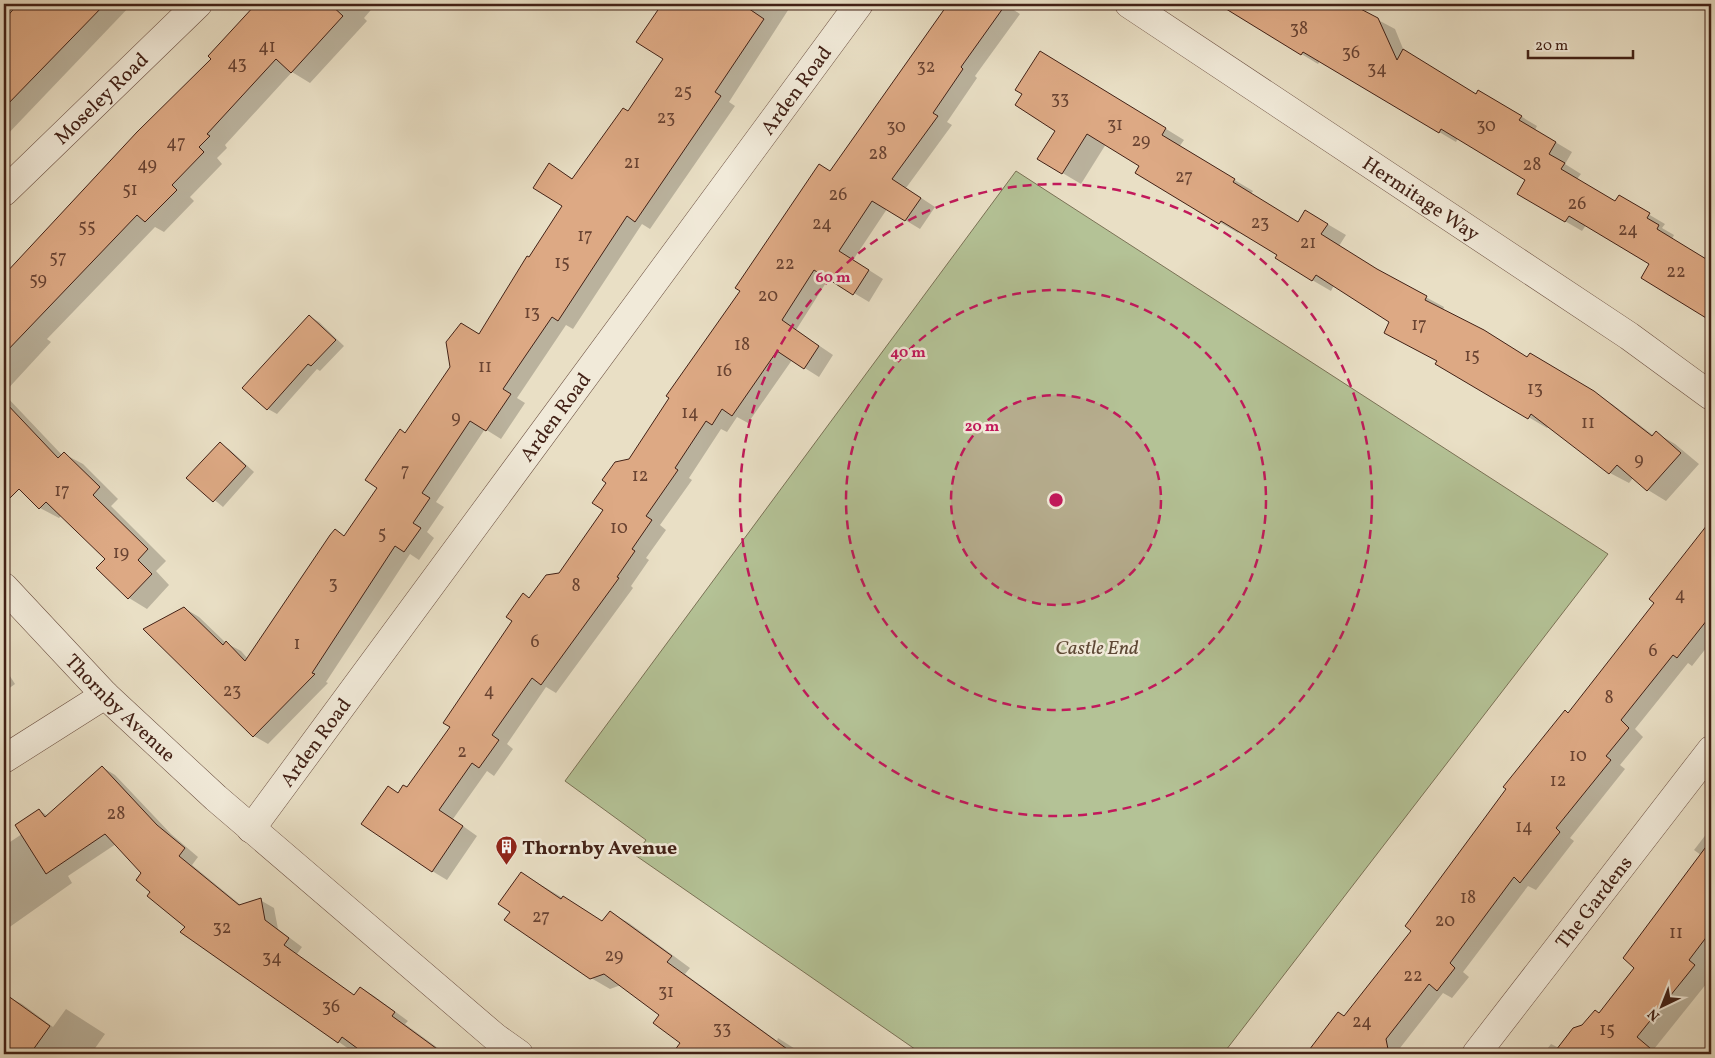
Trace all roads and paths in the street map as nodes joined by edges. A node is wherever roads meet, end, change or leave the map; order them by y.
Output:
1 (198, 4) edge
2 (859, 4) edge
3 (1129, 4) edge
4 (4, 192) edge
5 (1711, 396) edge
6 (4, 587) edge
7 (105, 695) junction
8 (1711, 750) edge
9 (4, 759) edge
10 (251, 828) junction
11 (519, 1054) edge
12 (1476, 1054) edge

1 - 4 street, Moseley Road
2 - 10 street, Arden Road
3 - 5 street, Hermitage Way
6 - 7 street, Thornby Avenue
7 - 9 street
7 - 10 street, Thornby Avenue
8 - 12 street, The Gardens
10 - 11 street, Thornby Avenue

